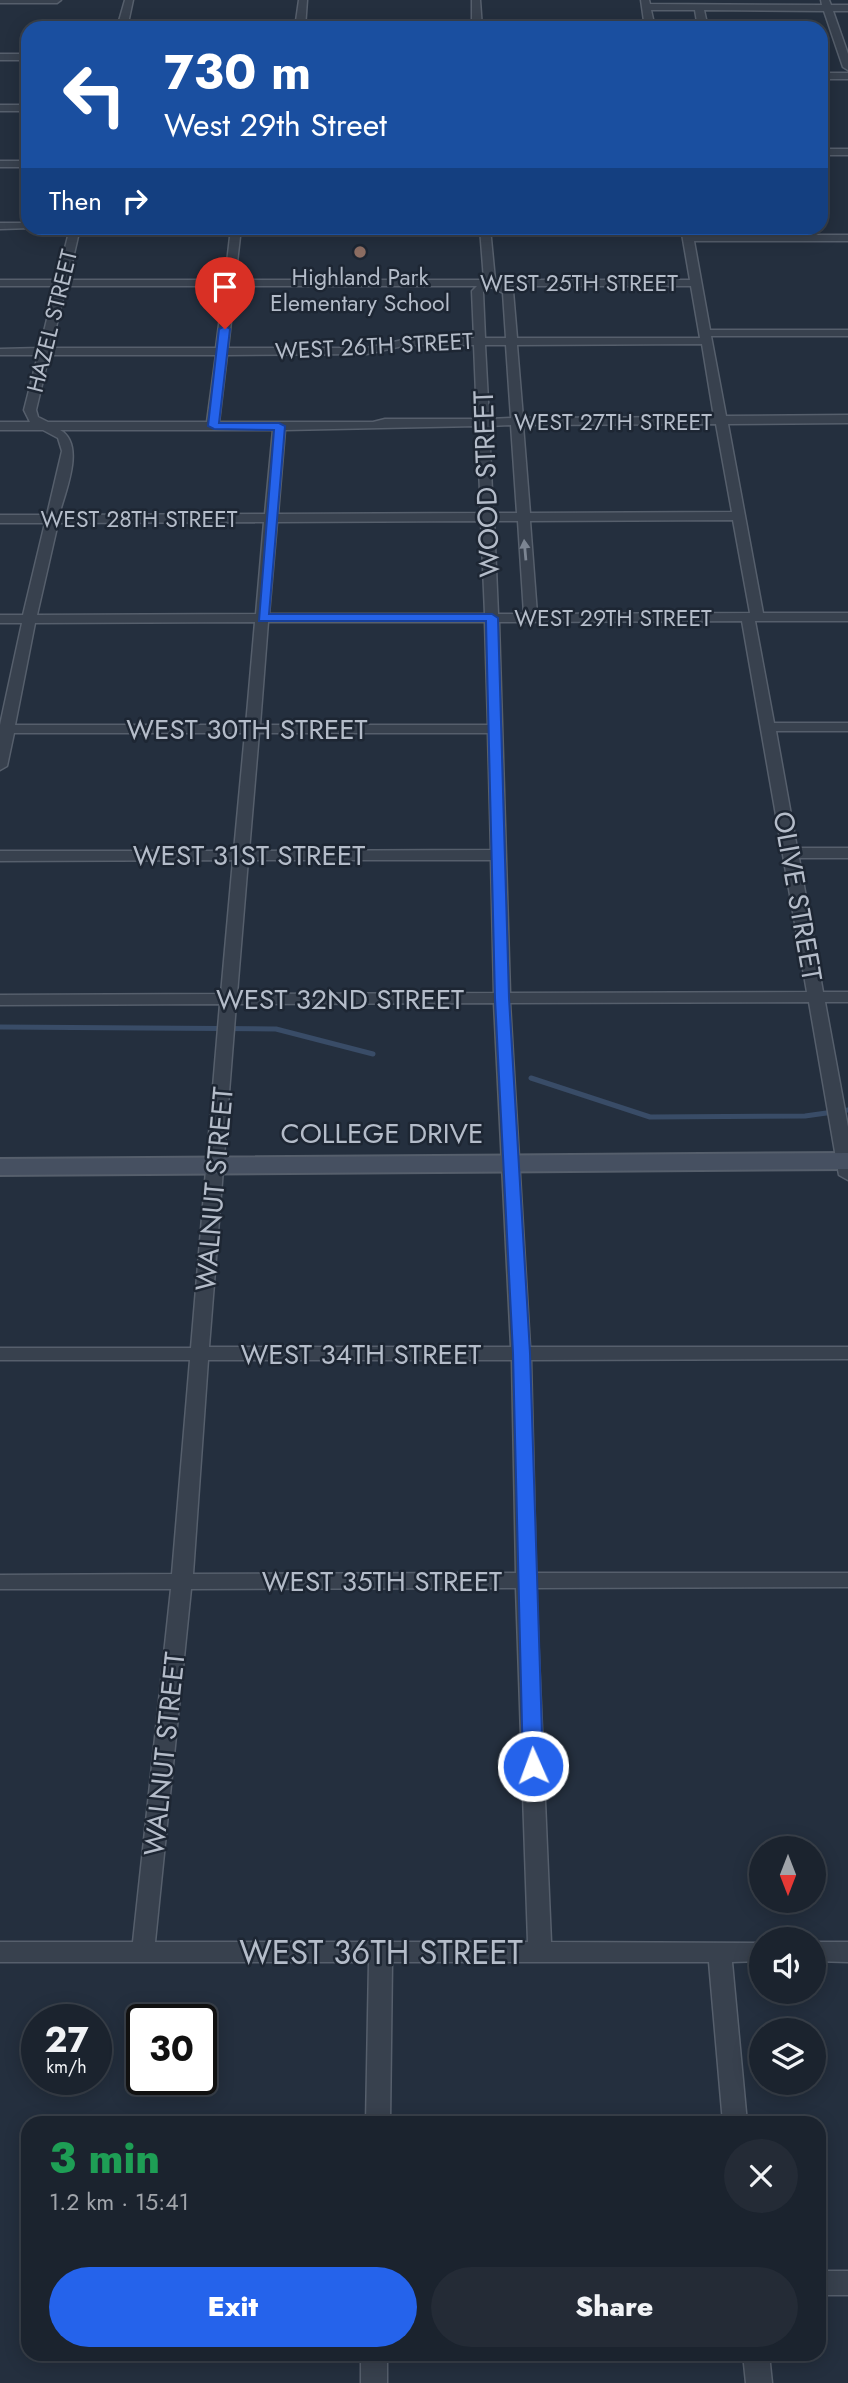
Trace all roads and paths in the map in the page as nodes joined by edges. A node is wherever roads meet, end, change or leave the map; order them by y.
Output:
1 (0, 0) edge
2 (57, 0) edge
3 (129, 0) edge
4 (292, 0) edge
5 (303, 0) edge
6 (309, 0) edge
7 (476, 0) edge
8 (645, 3) edge
9 (827, 4) edge
10 (699, 7) junction
11 (848, 8) edge
12 (124, 21) edge
13 (301, 21) edge
14 (477, 21) edge
15 (649, 21) edge
16 (702, 21) edge
17 (0, 57) edge
18 (21, 57) edge
19 (848, 67) edge
20 (828, 76) edge
21 (848, 76) edge
22 (0, 108) edge
23 (21, 108) edge
24 (828, 152) edge
25 (848, 152) edge
26 (0, 164) edge
27 (21, 164) edge
28 (0, 226) edge
29 (21, 226) edge
30 (73, 235) edge
31 (235, 235) edge
32 (486, 235) edge
33 (687, 235) edge
34 (751, 235) edge
35 (848, 238) edge
36 (229, 282) junction
37 (0, 283) edge
38 (63, 283) junction
39 (490, 283) junction
40 (696, 283) junction
41 (848, 333) edge
42 (706, 337) junction
43 (480, 341) junction
44 (512, 341) junction
45 (0, 352) edge
46 (46, 352) junction
47 (222, 352) junction
48 (848, 419) edge
49 (721, 421) junction
50 (484, 423) junction
51 (519, 423) junction
52 (0, 426) edge
53 (47, 426) junction
54 (214, 426) junction
55 (279, 426) junction
56 (522, 516) junction
57 (739, 516) junction
58 (488, 517) junction
59 (0, 519) edge
60 (51, 519) junction
61 (270, 519) junction
62 (753, 617) junction
63 (848, 617) edge
64 (263, 618) junction
65 (492, 618) junction
66 (531, 618) junction
67 (0, 619) edge
68 (29, 619) junction
69 (768, 727) junction
70 (848, 727) edge
71 (4, 729) edge
72 (254, 729) junction
73 (494, 729) junction
74 (0, 766) edge
75 (791, 853) junction
76 (848, 853) edge
77 (243, 855) junction
78 (498, 855) junction
79 (0, 856) edge
80 (817, 997) junction
81 (848, 997) edge
82 (502, 998) junction
83 (231, 999) junction
84 (0, 1000) edge
85 (513, 1164) junction
86 (214, 1166) junction
87 (847, 1166) edge
88 (0, 1167) edge
89 (521, 1353) junction
90 (848, 1353) edge
91 (0, 1354) edge
92 (201, 1354) junction
93 (848, 1580) edge
94 (182, 1581) junction
95 (526, 1581) junction
96 (0, 1582) edge
97 (0, 1952) edge
98 (143, 1952) junction
99 (381, 1952) junction
100 (540, 1952) junction
101 (720, 1952) junction
102 (749, 1952) edge
103 (826, 1952) edge
104 (848, 1952) edge
105 (378, 2116) edge
106 (734, 2116) edge
107 (826, 2283) edge
108 (848, 2283) edge
109 (374, 2361) edge
110 (757, 2361) edge
111 (374, 2383) edge
112 (760, 2383) edge

1 - 2 street
3 - 12 street
4 - 5 street
5 - 6 street
5 - 13 street
7 - 14 street
8 - 10 street
8 - 15 street
9 - 10 street
9 - 11 street
9 - 19 street
10 - 16 street
17 - 18 street
20 - 21 street
22 - 23 street
24 - 25 street
26 - 27 street
28 - 29 street
30 - 38 street, HAZEL STREET
31 - 36 street
32 - 39 street, WOOD STREET
33 - 40 street, OLIVE STREET
34 - 35 street
36 - 38 street, WEST 25TH STREET
36 - 39 street, WEST 25TH STREET
36 - 47 street
37 - 38 street, WEST 25TH STREET
38 - 46 street, HAZEL STREET
39 - 40 street, WEST 25TH STREET
39 - 43 street, WOOD STREET
39 - 44 street, WOOD STREET
40 - 42 street, OLIVE STREET
41 - 42 street, WEST 26TH STREET
42 - 44 street, WEST 26TH STREET
42 - 49 street, OLIVE STREET
43 - 44 street, WEST 26TH STREET
43 - 47 street, WEST 26TH STREET
43 - 50 street, WOOD STREET
44 - 51 street, WOOD STREET
45 - 46 street, WEST 26TH STREET
46 - 47 street, WEST 26TH STREET
46 - 53 street, HAZEL STREET
47 - 54 street
48 - 49 street, WEST 27TH STREET
49 - 51 street, WEST 27TH STREET
49 - 57 street, OLIVE STREET
50 - 51 street, WEST 27TH STREET
50 - 55 street, WEST 27TH STREET
50 - 58 street, WOOD STREET
51 - 56 street, WOOD STREET
52 - 53 street, WEST 27TH STREET
53 - 54 street, WEST 27TH STREET
53 - 60 street, HAZEL STREET
54 - 55 street, WEST 27TH STREET
55 - 61 street, WALNUT STREET
56 - 57 street, WEST 28TH STREET
56 - 58 street, WEST 28TH STREET
66 -> 56 street, WOOD STREET
57 - 62 street, OLIVE STREET
58 - 61 street, WEST 28TH STREET
58 - 65 street, WOOD STREET
59 - 60 street, WEST 28TH STREET
60 - 61 street, WEST 28TH STREET
60 - 68 street, HAZEL STREET
61 - 64 street, WALNUT STREET
62 - 63 street, WEST 29TH STREET
62 - 66 street, WEST 29TH STREET
62 - 69 street, OLIVE STREET
64 - 65 street, WEST 29TH STREET
64 - 68 street, WEST 29TH STREET
64 - 72 street, WALNUT STREET
65 - 66 street, WEST 29TH STREET
65 - 73 street, WOOD STREET
67 - 68 street, WEST 29TH STREET
68 - 71 street, HAZEL STREET
69 - 70 street
69 - 75 street, OLIVE STREET
71 - 72 street, WEST 30TH STREET
71 - 74 street, HAZEL STREET
72 - 73 street, WEST 30TH STREET
72 - 77 street, WALNUT STREET
73 - 78 street, WOOD STREET
75 - 76 street
75 - 80 street, OLIVE STREET
77 - 78 street, WEST 31ST STREET
77 - 79 street, WEST 31ST STREET
77 - 83 street, WALNUT STREET
78 - 82 street, WOOD STREET
80 - 81 street, WEST 32ND STREET
80 - 82 street, WEST 32ND STREET
80 - 87 street, OLIVE STREET
82 - 83 street, WEST 32ND STREET
82 - 85 street, WOOD STREET
83 - 84 street, WEST 32ND STREET
83 - 86 street, WALNUT STREET
85 - 86 street, COLLEGE DRIVE
85 - 87 street, COLLEGE DRIVE
85 - 89 street, WOOD STREET
86 - 88 street, COLLEGE DRIVE
86 - 92 street, WALNUT STREET
89 - 90 street, WEST 34TH STREET
89 - 92 street, WEST 34TH STREET
89 - 95 street, WOOD STREET
91 - 92 street, WEST 34TH STREET
92 - 94 street, WALNUT STREET
93 - 95 street, WEST 35TH STREET
94 - 95 street, WEST 35TH STREET
94 - 96 street, WEST 35TH STREET
94 - 98 street, WALNUT STREET
95 - 100 street, WOOD STREET
97 - 98 street, WEST 36TH STREET
98 - 99 street, WEST 36TH STREET
99 - 100 street, WEST 36TH STREET
99 - 105 street
100 - 101 street, WEST 36TH STREET
101 - 102 street, WEST 36TH STREET
101 - 106 street
103 - 104 street
107 - 108 street
109 - 111 street
110 - 112 street

